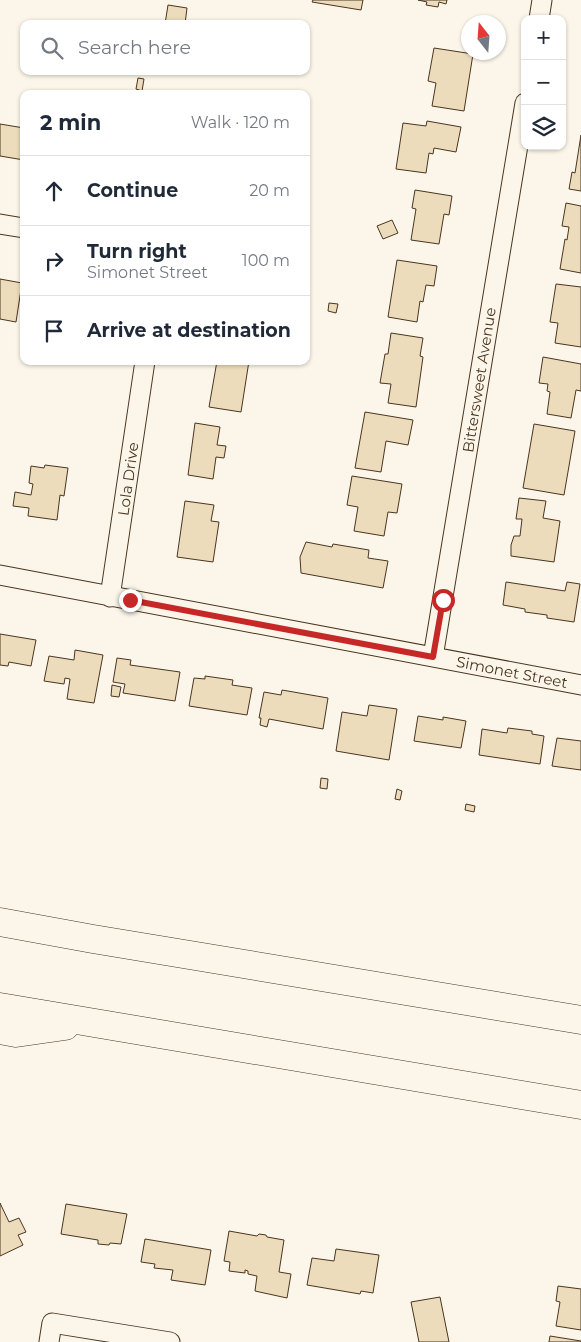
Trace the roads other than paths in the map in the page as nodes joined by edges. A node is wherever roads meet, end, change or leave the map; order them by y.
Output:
1 (542, 0) edge
2 (540, 15) edge
3 (525, 105) edge
4 (0, 224) edge
5 (20, 227) edge
6 (144, 365) edge
7 (0, 575) edge
8 (110, 597) junction
9 (433, 657) junction
10 (581, 685) edge
11 (0, 922) edge
12 (0, 1007) edge
13 (581, 1020) edge
14 (89, 1022) junction
15 (0, 1030) edge
16 (581, 1105) edge
17 (49, 1342) edge
18 (170, 1342) edge

1 - 2 street
3 - 9 street, Bittersweet Avenue
4 - 5 street
6 - 8 street, Lola Drive
7 - 8 street, Simonet Street
8 - 9 street, Simonet Street
9 - 10 street, Simonet Street
11 - 13 highway
12 - 14 highway
14 - 15 highway
14 - 16 highway
17 - 18 street

